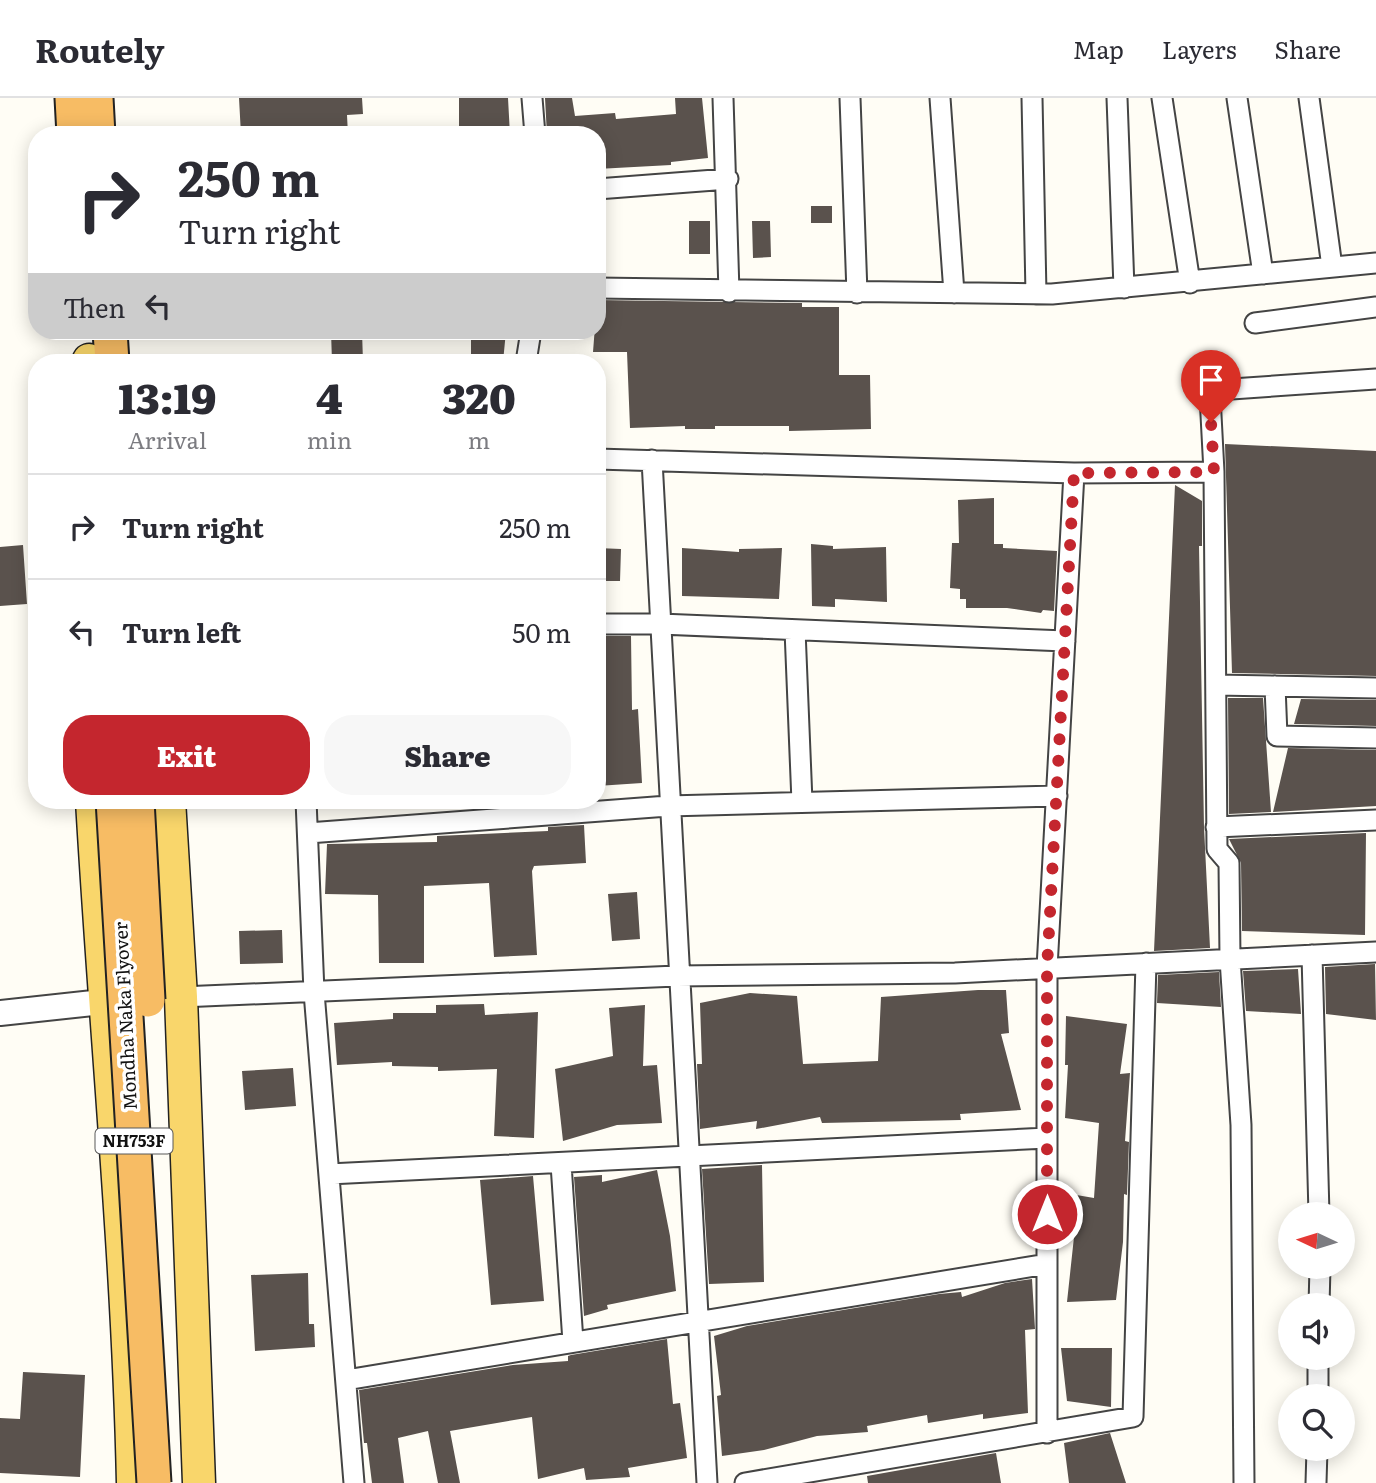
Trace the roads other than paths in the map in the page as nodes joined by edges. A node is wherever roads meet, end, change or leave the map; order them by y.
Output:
1 (72, 98) edge
2 (96, 98) edge
3 (532, 98) edge
4 (723, 98) edge
5 (850, 98) edge
6 (940, 98) edge
7 (1032, 98) edge
8 (1116, 98) edge
9 (1162, 98) edge
10 (1237, 98) edge
11 (1309, 98) edge
12 (74, 126) edge
13 (98, 126) edge
14 (534, 126) edge
15 (728, 179) junction
16 (606, 188) edge
17 (1376, 263) edge
18 (1332, 267) junction
19 (1264, 274) junction
20 (1190, 283) junction
21 (606, 288) edge
22 (1124, 288) junction
23 (729, 292) junction
24 (856, 293) junction
25 (954, 293) junction
26 (1036, 294) junction
27 (1376, 307) edge
28 (1255, 323) dead end
29 (1376, 379) edge
30 (606, 459) edge
31 (652, 460) junction
32 (1214, 472) junction
33 (1074, 473) junction
34 (606, 624) edge
35 (660, 624) junction
36 (794, 630) junction
37 (1065, 640) junction
38 (1216, 685) junction
39 (1275, 686) junction
40 (1376, 688) edge
41 (1376, 738) edge
42 (1056, 796) junction
43 (802, 803) junction
44 (668, 806) junction
45 (93, 809) edge
46 (114, 809) edge
47 (137, 809) edge
48 (170, 809) edge
49 (307, 809) edge
50 (1376, 820) edge
51 (1216, 827) junction
52 (308, 833) junction
53 (1376, 952) edge
54 (1312, 955) junction
55 (1230, 959) junction
56 (1146, 963) junction
57 (1047, 968) junction
58 (677, 976) junction
59 (314, 992) junction
60 (181, 997) junction
61 (104, 1001) junction
62 (0, 1013) edge
63 (1047, 1138) junction
64 (687, 1158) junction
65 (561, 1164) junction
66 (330, 1174) junction
67 (1319, 1202) edge
68 (1047, 1265) junction
69 (697, 1322) junction
70 (573, 1342) junction
71 (346, 1380) junction
72 (1047, 1433) junction
73 (1317, 1461) edge
74 (133, 1483) edge
75 (153, 1483) edge
76 (174, 1483) edge
77 (199, 1483) edge
78 (354, 1483) edge
79 (706, 1483) edge
80 (746, 1483) edge
81 (1244, 1483) edge
82 (1316, 1483) edge

1 - 12 highway
2 - 13 highway
3 - 14 street
4 - 15 street
5 - 24 street
6 - 25 street
7 - 26 street
8 - 22 street
9 - 20 street
10 - 19 street
11 - 18 street
15 - 16 street
15 - 23 street
17 - 18 street
18 - 19 street
19 - 20 street
20 - 22 street
21 - 23 street
22 - 26 street
23 - 24 street
24 - 25 street
25 - 26 street
27 - 28 street
29 - 32 street
30 - 31 street
31 - 33 street
31 - 35 street
32 - 33 street
32 - 38 street
33 - 37 street
34 - 35 street
35 - 36 street
35 - 44 street
36 - 37 street
36 - 43 street
37 - 42 street
38 - 39 street
38 - 51 street
39 - 40 street
39 - 41 street
42 - 43 street
42 - 57 street
43 - 44 street
44 - 52 street
44 - 58 street
45 - 61 main road
46 - 75 highway, Mondha Naka Flyover / NH753F, bridge
47 - 76 highway, Mondha Naka Flyover / NH753F, bridge
48 - 60 main road
49 - 52 street
50 - 51 street
51 - 55 street
52 - 59 street
53 - 54 street
54 - 55 street
54 - 67 street
55 - 56 street
55 - 81 street
56 - 57 street
56 - 72 street
57 - 58 street
57 - 63 street
58 - 59 street
58 - 64 street
59 - 60 street
59 - 66 street
60 - 61 street
60 - 77 main road
61 - 62 street
61 - 74 main road
63 - 64 street
63 - 68 street
64 - 65 street
64 - 69 street
65 - 66 street
65 - 70 street
66 - 71 street
68 - 69 street
68 - 72 street
69 - 70 street
69 - 79 street
70 - 71 street
71 - 78 street
72 - 80 street
73 - 82 street

